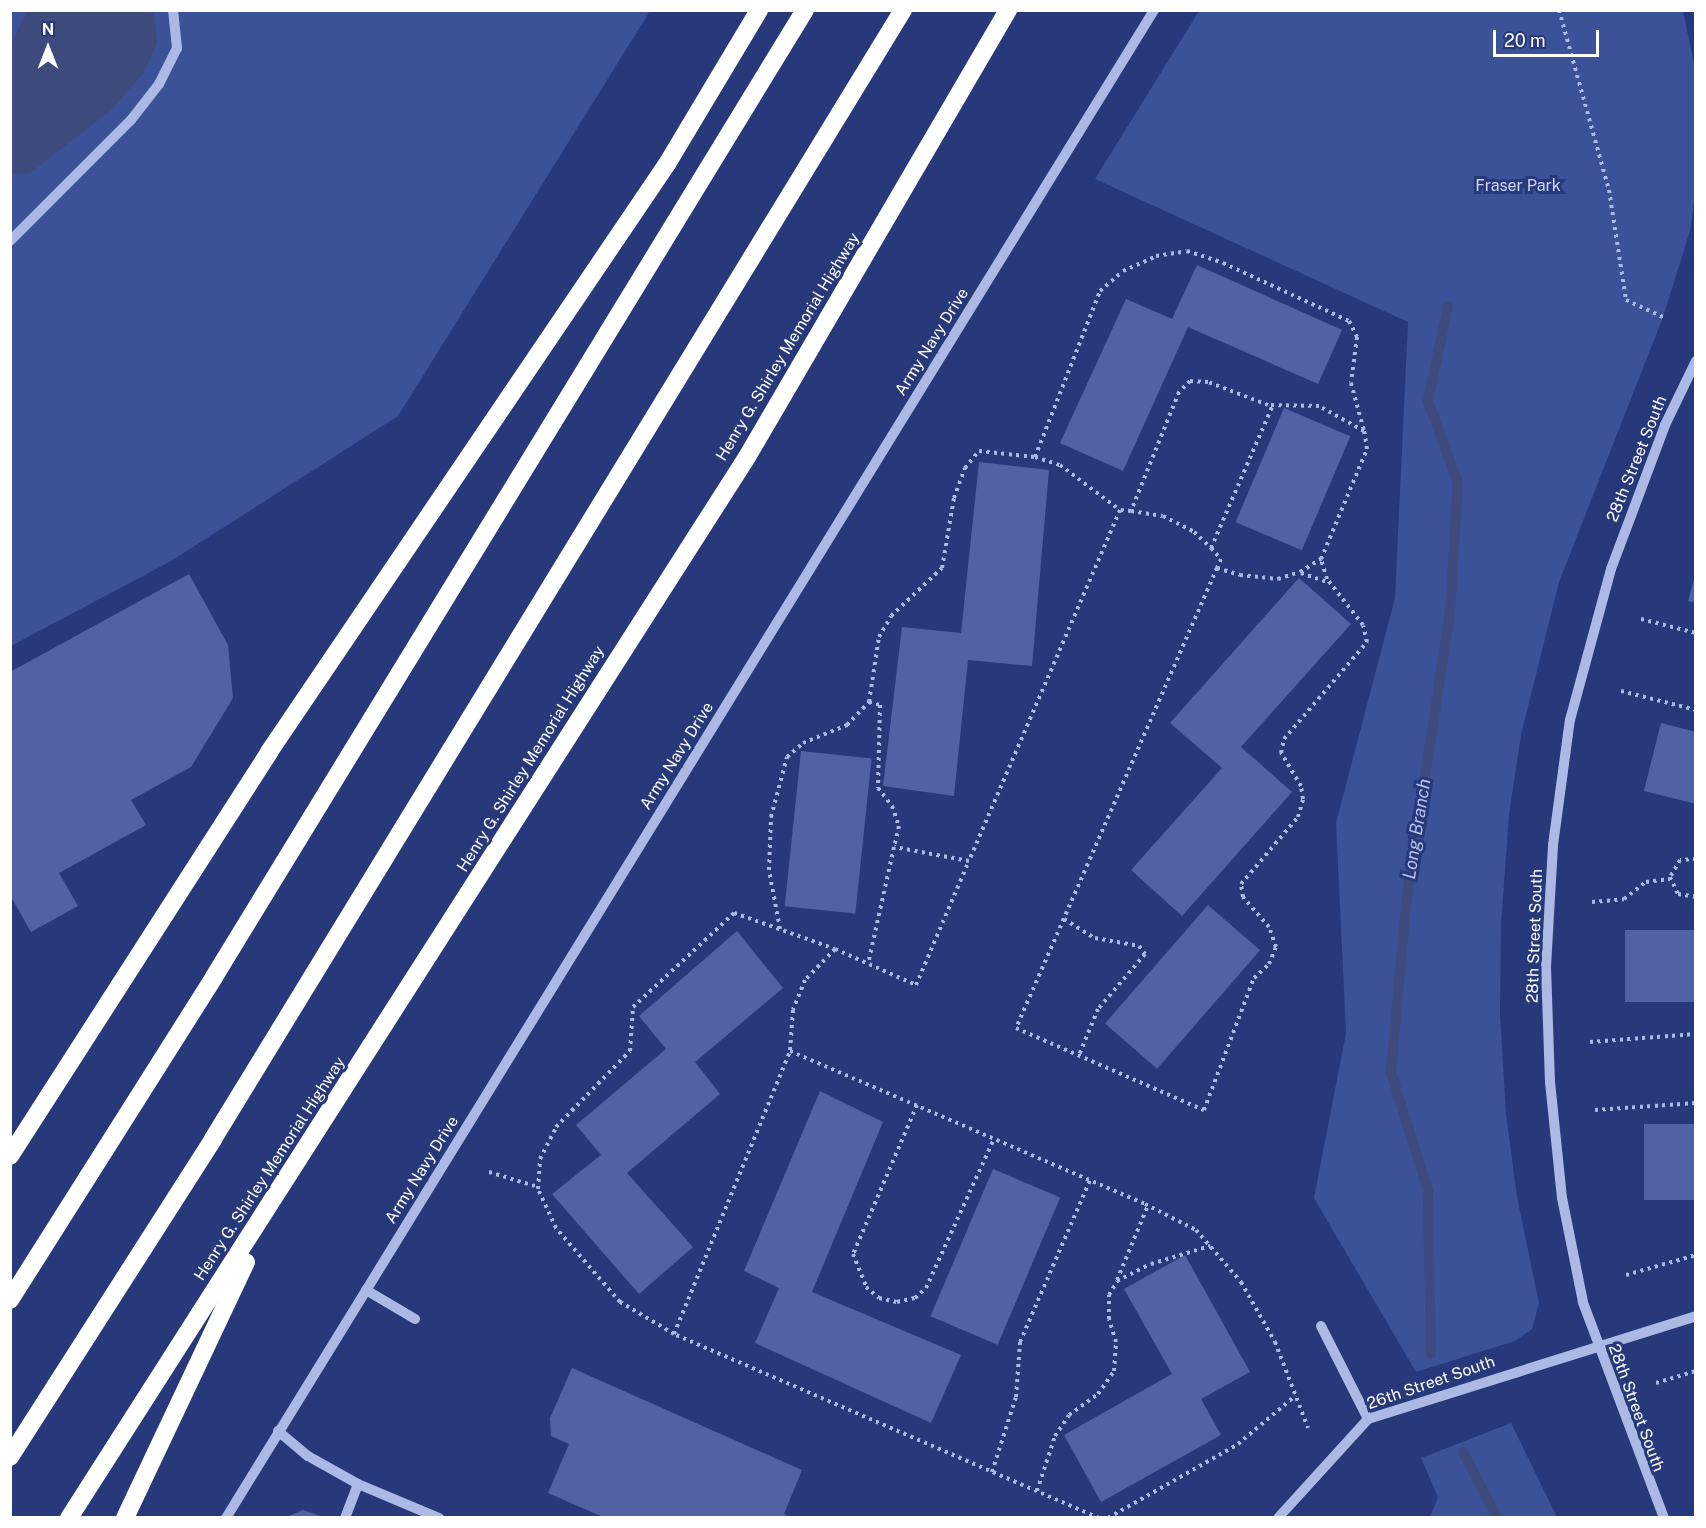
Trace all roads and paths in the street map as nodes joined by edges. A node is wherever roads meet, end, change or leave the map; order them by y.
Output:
1 (173, 10) edge
2 (759, 10) edge
3 (805, 10) edge
4 (903, 10) edge
5 (1008, 10) edge
6 (1154, 10) edge
7 (1559, 10) edge
8 (10, 241) edge
9 (1663, 316) dead end
10 (1695, 362) edge
11 (1273, 405) junction
12 (1364, 431) junction
13 (1035, 457) junction
14 (1120, 510) junction
15 (1131, 511) junction
16 (1210, 548) junction
17 (1320, 559) junction
18 (1216, 568) junction
19 (1300, 572) junction
20 (1331, 584) junction
21 (1641, 619) dead end
22 (1695, 633) edge
23 (1621, 691) dead end
24 (868, 702) junction
25 (1695, 710) edge
26 (894, 847) junction
27 (1695, 859) edge
28 (969, 861) junction
29 (1670, 879) junction
30 (1695, 897) edge
31 (1592, 902) dead end
32 (1064, 919) junction
33 (780, 929) junction
34 (835, 949) junction
35 (868, 964) junction
36 (1695, 1034) edge
37 (1590, 1042) dead end
38 (790, 1051) junction
39 (1079, 1055) junction
40 (1695, 1103) edge
41 (917, 1105) junction
42 (1595, 1110) dead end
43 (994, 1139) junction
44 (10, 1156) edge
45 (489, 1172) dead end
46 (1090, 1180) junction
47 (538, 1187) junction
48 (281, 1190) junction
49 (1148, 1205) junction
50 (1210, 1246) junction
51 (1695, 1255) edge
52 (1626, 1275) dead end
53 (1117, 1281) junction
54 (366, 1290) junction
55 (10, 1300) edge
56 (1695, 1316) edge
57 (415, 1319) dead end
58 (1321, 1326) dead end
59 (674, 1334) junction
60 (1596, 1345) junction
61 (1695, 1371) edge
62 (1656, 1383) dead end
63 (1296, 1396) junction
64 (1368, 1419) junction
65 (1308, 1428) dead end
66 (278, 1431) junction
67 (10, 1457) edge
68 (992, 1472) junction
69 (358, 1484) junction
70 (1037, 1491) junction
71 (69, 1518) edge
72 (125, 1518) edge
73 (226, 1518) edge
74 (345, 1518) edge
75 (439, 1518) edge
76 (1099, 1518) edge
77 (1108, 1518) edge
78 (1278, 1518) edge
79 (1664, 1518) edge

1 - 8 street
2 - 44 highway
3 - 55 highway
4 - 67 highway
5 - 48 highway, Henry G. Shirley Memorial Highway
6 - 54 street, Army Navy Drive
7 - 9 path
10 - 60 street, 28th Street South
11 - 12 path
11 - 15 path
11 - 16 path
12 - 13 path
12 - 17 path
13 - 14 path
13 - 24 path
14 - 15 path
14 - 28 path
15 - 16 path
16 - 18 path
17 - 19 path
17 - 20 path
18 - 19 path
18 - 32 path
19 - 20 path
20 - 39 path
21 - 22 path
23 - 25 path
24 - 26 path
24 - 33 path
26 - 28 path
26 - 35 path
27 - 29 path
28 - 35 path
29 - 30 path
29 - 31 path
32 - 39 path
32 - 39 path
33 - 34 path
33 - 47 path
34 - 35 path
34 - 38 path
36 - 37 path
38 - 41 path
38 - 59 path
40 - 42 path
41 - 43 path
41 - 43 path
43 - 46 path
45 - 47 path
46 - 49 path
46 - 68 path
47 - 59 path
48 - 71 highway, Henry G. Shirley Memorial Highway
48 - 72 highway
49 - 50 path
49 - 53 path
50 - 53 path
50 - 63 path
51 - 52 path
53 - 70 path
54 - 57 street
54 - 66 street, Army Navy Drive
56 - 60 street, 26th Street South
58 - 64 street
59 - 68 path
60 - 64 street, 26th Street South
60 - 79 street, 28th Street South
61 - 62 path
63 - 65 path
63 - 77 path
64 - 78 street, 26th Street South
66 - 69 street
66 - 73 street, Army Navy Drive
68 - 70 path
69 - 74 street
69 - 75 street
70 - 76 path

